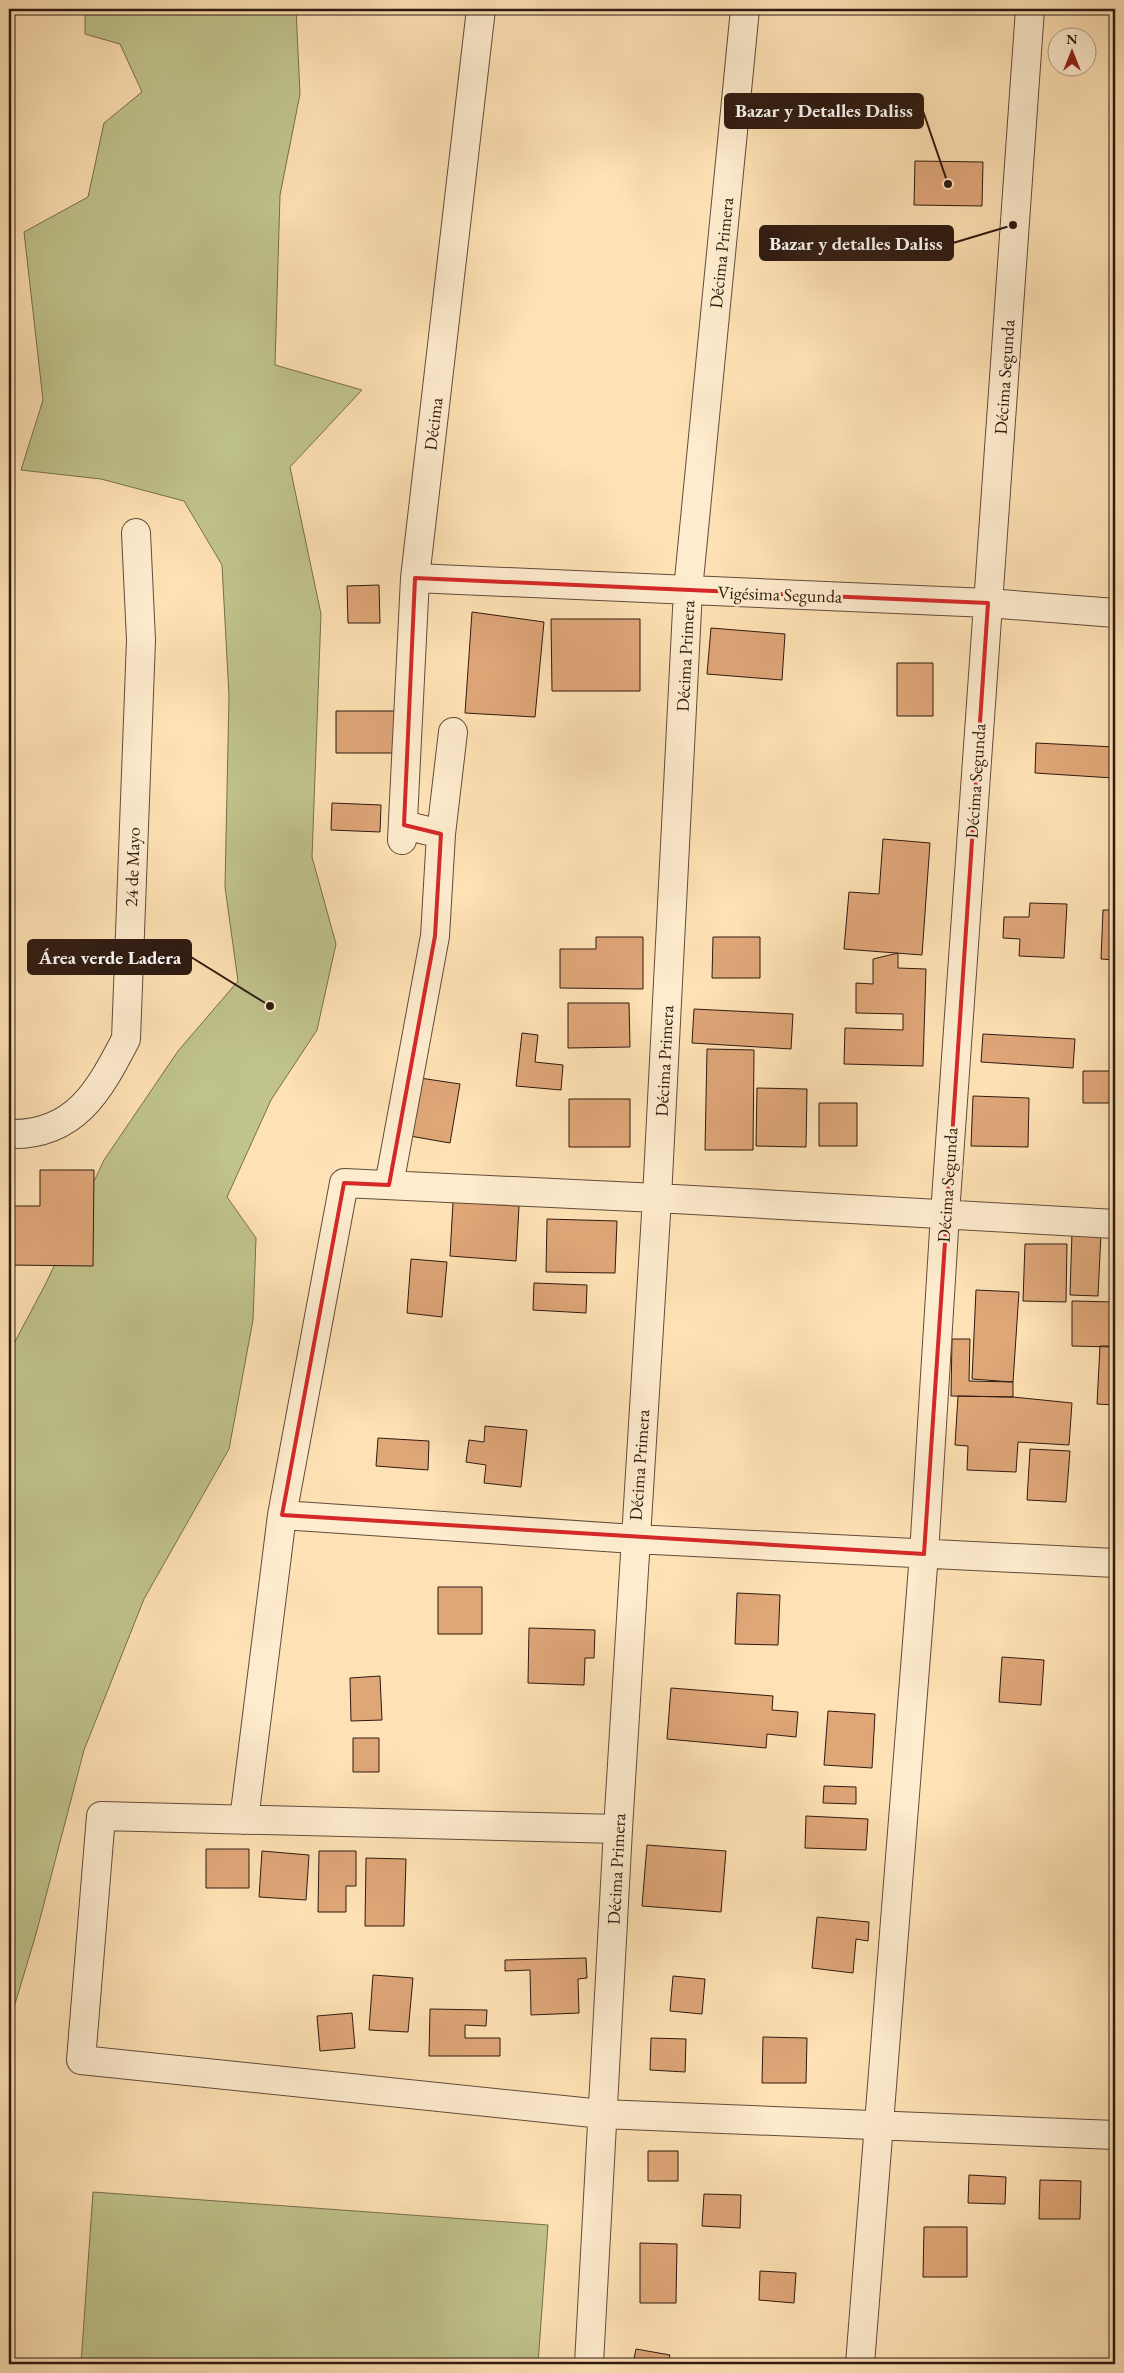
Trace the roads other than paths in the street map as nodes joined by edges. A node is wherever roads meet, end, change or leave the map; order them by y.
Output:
1 (481, 9) edge
2 (745, 9) edge
3 (1030, 9) edge
4 (136, 533) dead end
5 (415, 578) junction
6 (688, 590) junction
7 (988, 603) junction
8 (1115, 613) edge
9 (453, 732) dead end
10 (441, 834) junction
11 (9, 1134) edge
12 (389, 1185) junction
13 (656, 1198) junction
14 (945, 1214) junction
15 (1115, 1224) edge
16 (282, 1515) junction
17 (634, 1539) junction
18 (924, 1554) junction
19 (1115, 1563) edge
20 (244, 1820) junction
21 (618, 1829) junction
22 (602, 2114) junction
23 (879, 2126) junction
24 (1115, 2135) edge
25 (590, 2364) edge
26 (860, 2364) edge

1 - 5 street, Décima
2 - 6 street, Décima Primera
3 - 7 street, Décima Segunda
4 - 11 street, 24 de Mayo
5 - 6 street, Vigésima Segunda
5 - 10 street, Décima
6 - 7 street, Vigésima Segunda
6 - 13 street, Décima Primera
7 - 8 street, Vigésima Segunda
7 - 14 street, Décima Segunda
9 - 10 street
10 - 12 street
12 - 13 street
12 - 16 street
13 - 14 street
13 - 17 street, Décima Primera
14 - 15 street
14 - 18 street, Décima Segunda
16 - 17 street
16 - 20 street
17 - 18 street
17 - 21 street, Décima Primera
18 - 19 street
18 - 23 street, Décima Segunda
20 - 21 street
20 - 22 street
21 - 22 street, Décima Primera
22 - 23 street
22 - 25 street, Décima Primera
23 - 24 street
23 - 26 street, Décima Segunda

